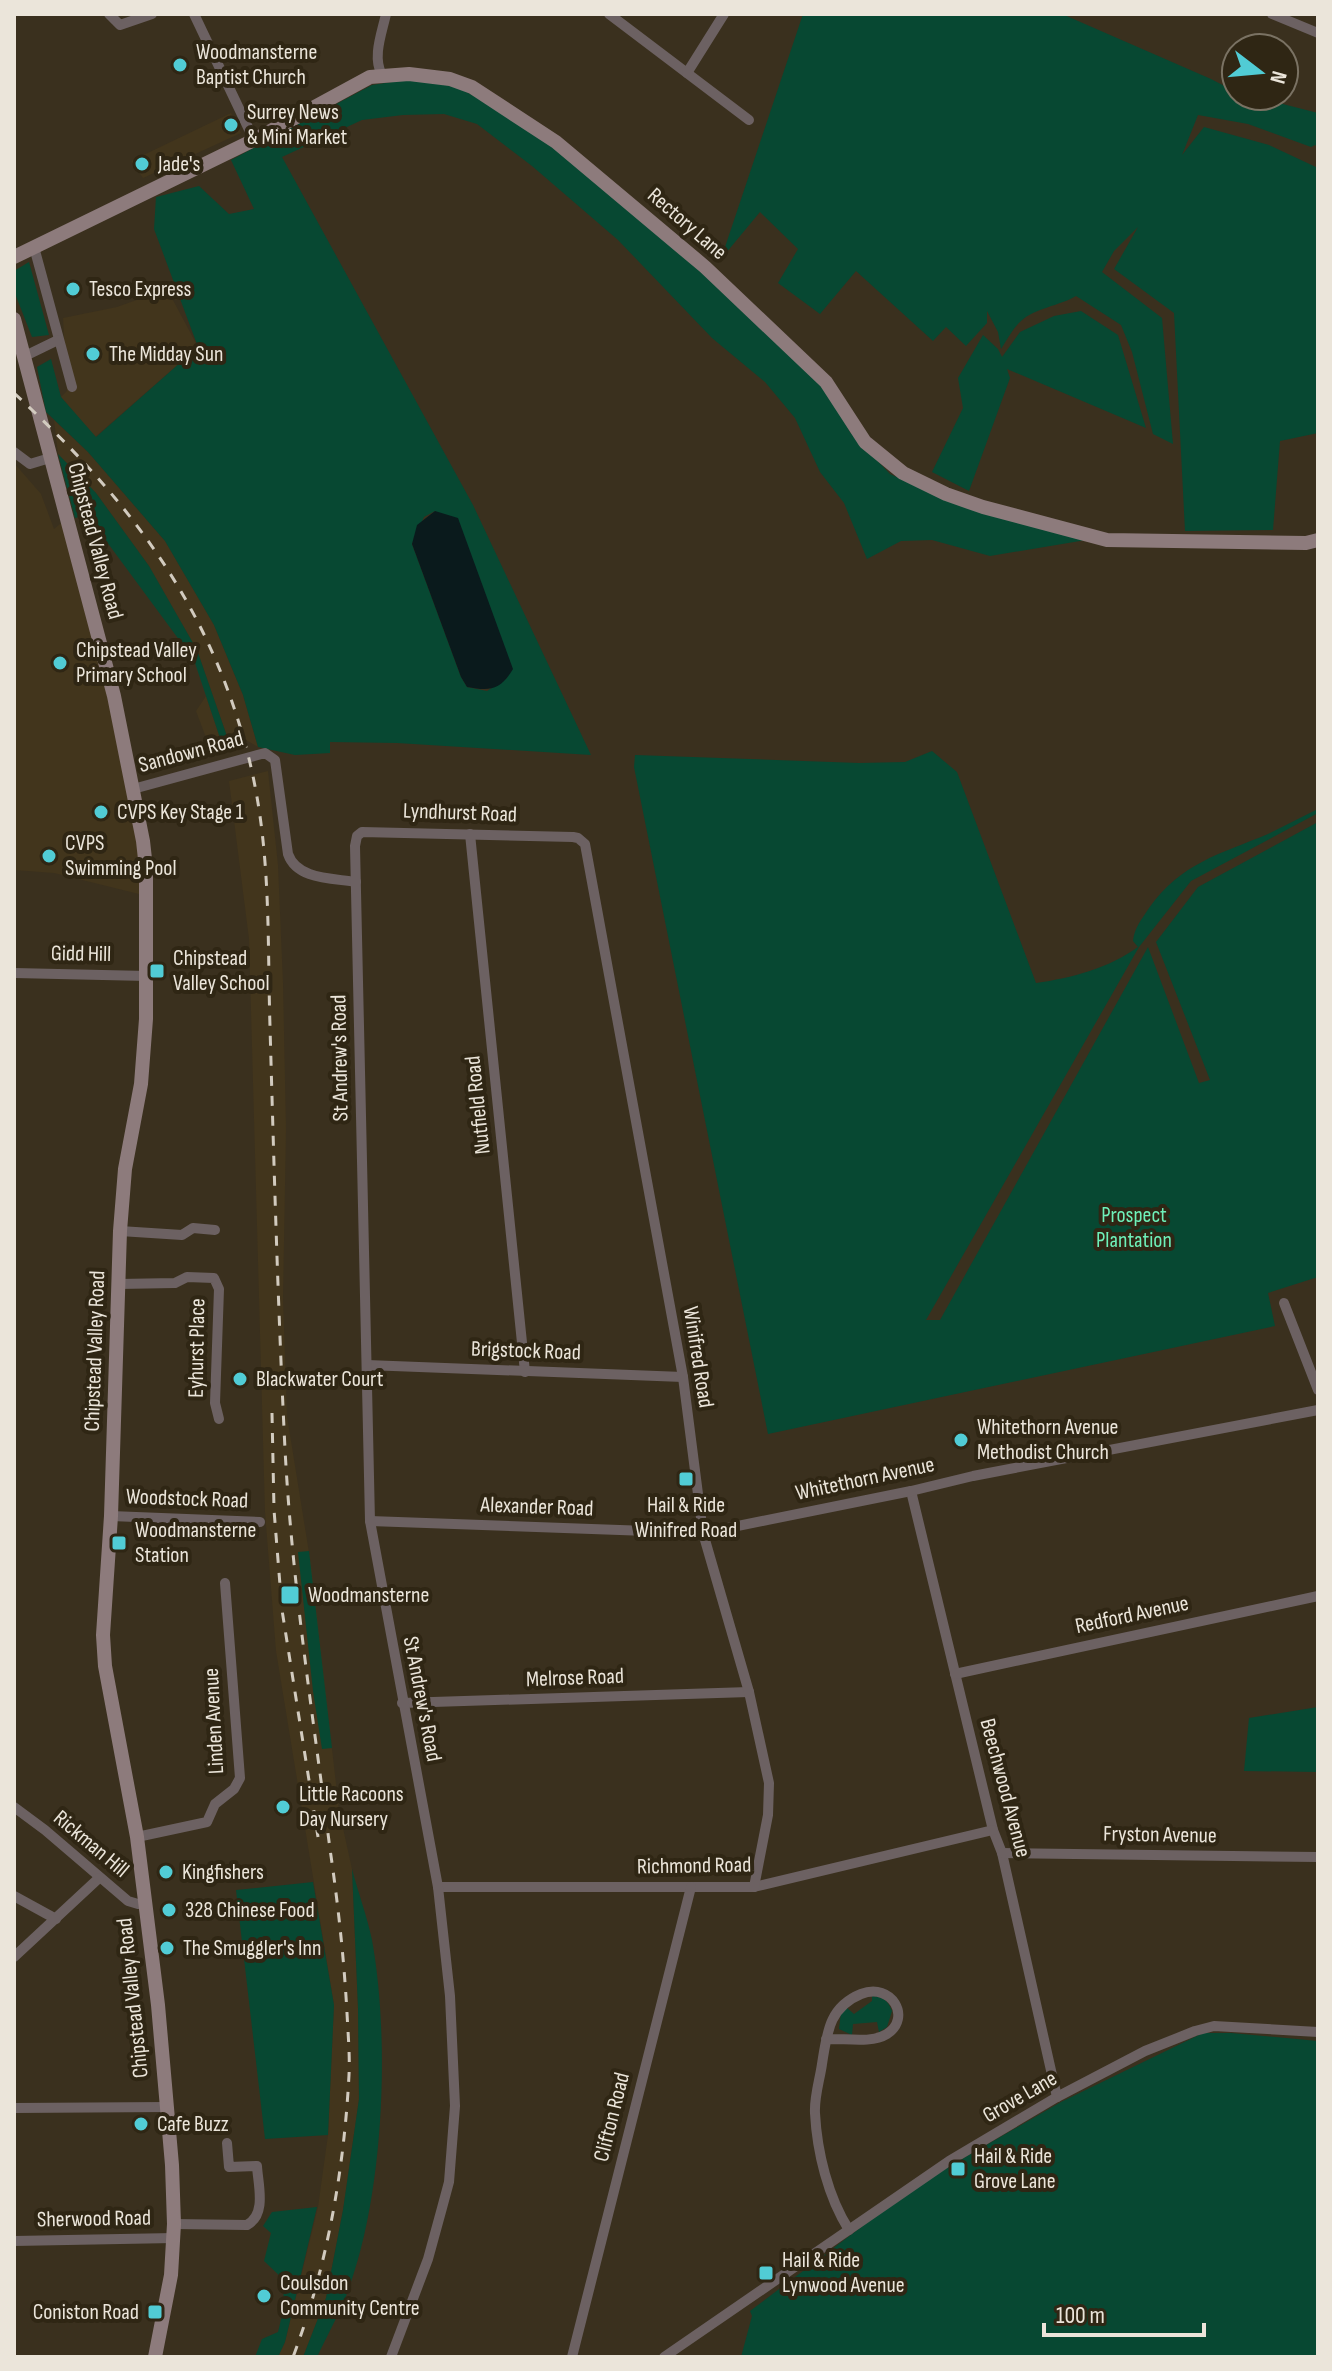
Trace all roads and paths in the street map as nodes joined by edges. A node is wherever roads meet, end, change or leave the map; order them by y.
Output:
1 (109, 14) edge
2 (152, 14) edge
3 (194, 14) edge
4 (386, 14) edge
5 (609, 14) edge
6 (724, 14) edge
7 (1272, 14) edge
8 (1318, 33) edge
9 (687, 73) junction
10 (382, 75) junction
11 (749, 120) dead end
12 (254, 140) junction
13 (34, 247) junction
14 (14, 257) edge
15 (14, 319) edge
16 (58, 340) junction
17 (25, 356) junction
18 (72, 387) dead end
19 (14, 452) edge
20 (50, 458) junction
21 (1318, 540) edge
22 (133, 789) junction
23 (470, 834) junction
24 (573, 837) joint
25 (355, 846) joint
26 (356, 882) junction
27 (14, 973) edge
28 (147, 976) junction
29 (215, 1230) dead end
30 (120, 1231) junction
31 (119, 1284) junction
32 (1284, 1303) dead end
33 (367, 1365) junction
34 (525, 1372) junction
35 (683, 1377) junction
36 (1318, 1387) edge
37 (1318, 1410) edge
38 (219, 1419) dead end
39 (911, 1491) junction
40 (111, 1516) junction
41 (370, 1521) junction
42 (260, 1522) dead end
43 (703, 1533) junction
44 (225, 1583) dead end
45 (1318, 1596) edge
46 (955, 1674) junction
47 (749, 1692) junction
48 (402, 1703) junction
49 (14, 1807) edge
50 (993, 1830) junction
51 (137, 1837) junction
52 (1002, 1853) junction
53 (1318, 1857) edge
54 (99, 1878) junction
55 (438, 1887) junction
56 (691, 1887) junction
57 (754, 1887) junction
58 (14, 1896) edge
59 (145, 1903) junction
60 (56, 1919) junction
61 (14, 1957) edge
62 (1318, 2032) edge
63 (826, 2039) junction
64 (1057, 2097) junction
65 (167, 2107) junction
66 (14, 2108) edge
67 (227, 2143) dead end
68 (849, 2230) junction
69 (174, 2231) junction
70 (14, 2241) edge
71 (155, 2357) edge
72 (391, 2357) edge
73 (572, 2357) edge
74 (664, 2357) edge

1 - 2 street
3 - 12 street
4 - 10 street
5 - 9 street
6 - 9 street
7 - 8 street
9 - 11 street
10 - 12 main road, Rectory Lane
10 - 21 main road, Rectory Lane
12 - 13 main road, Rectory Lane
13 - 14 main road, Rectory Lane
13 - 16 street
15 - 17 main road, Chipstead Valley Road
16 - 17 street
16 - 18 street
17 - 20 main road, Chipstead Valley Road
19 - 20 street
20 - 22 main road, Chipstead Valley Road
22 - 26 street, Sandown Road
22 - 28 main road, Chipstead Valley Road
23 - 24 street, Lyndhurst Road
23 - 25 street, Lyndhurst Road
23 - 34 street, Nutfield Road
24 - 35 street, Winifred Road
25 - 26 street, St Andrew's Road
26 - 33 street, St Andrew's Road
27 - 28 street, Gidd Hill
28 - 30 main road, Chipstead Valley Road
29 - 30 street
30 - 31 main road, Chipstead Valley Road
31 - 38 street, Eyhurst Place
31 - 40 main road, Chipstead Valley Road
32 - 36 street
33 - 34 street, Brigstock Road
33 - 41 street, St Andrew's Road
34 - 35 street, Brigstock Road
35 - 43 street, Winifred Road
37 - 39 street, Whitethorn Avenue
39 - 43 street, Whitethorn Avenue
39 - 46 street, Beechwood Avenue
40 - 42 street, Woodstock Road
40 - 51 main road, Chipstead Valley Road
41 - 43 street, Alexander Road
41 - 48 street, St Andrew's Road
43 - 47 street, Winifred Road
44 - 51 street, Linden Avenue
45 - 46 street, Redford Avenue
46 - 50 street, Beechwood Avenue
47 - 48 street, Melrose Road
47 - 57 street, Winifred Road
48 - 55 street, St Andrew's Road
49 - 54 street, Rickman Hill
50 - 52 street, Beechwood Avenue
50 - 57 street, Richmond Road
51 - 59 main road, Chipstead Valley Road
52 - 53 street, Fryston Avenue
52 - 64 street, Beechwood Avenue
54 - 59 street, Rickman Hill
54 - 60 street
55 - 56 street, Richmond Road
55 - 72 street, St Andrew's Road
56 - 57 street, Richmond Road
56 - 73 street, Clifton Road
58 - 60 street
59 - 65 main road, Chipstead Valley Road
60 - 61 street
62 - 64 street, Grove Lane
63 - 63 street
63 - 68 street
64 - 68 street, Grove Lane
65 - 66 street
65 - 69 main road, Chipstead Valley Road
67 - 69 street, Sherwood Road
68 - 74 street, Grove Lane
69 - 70 street, Sherwood Road
69 - 71 main road, Chipstead Valley Road

